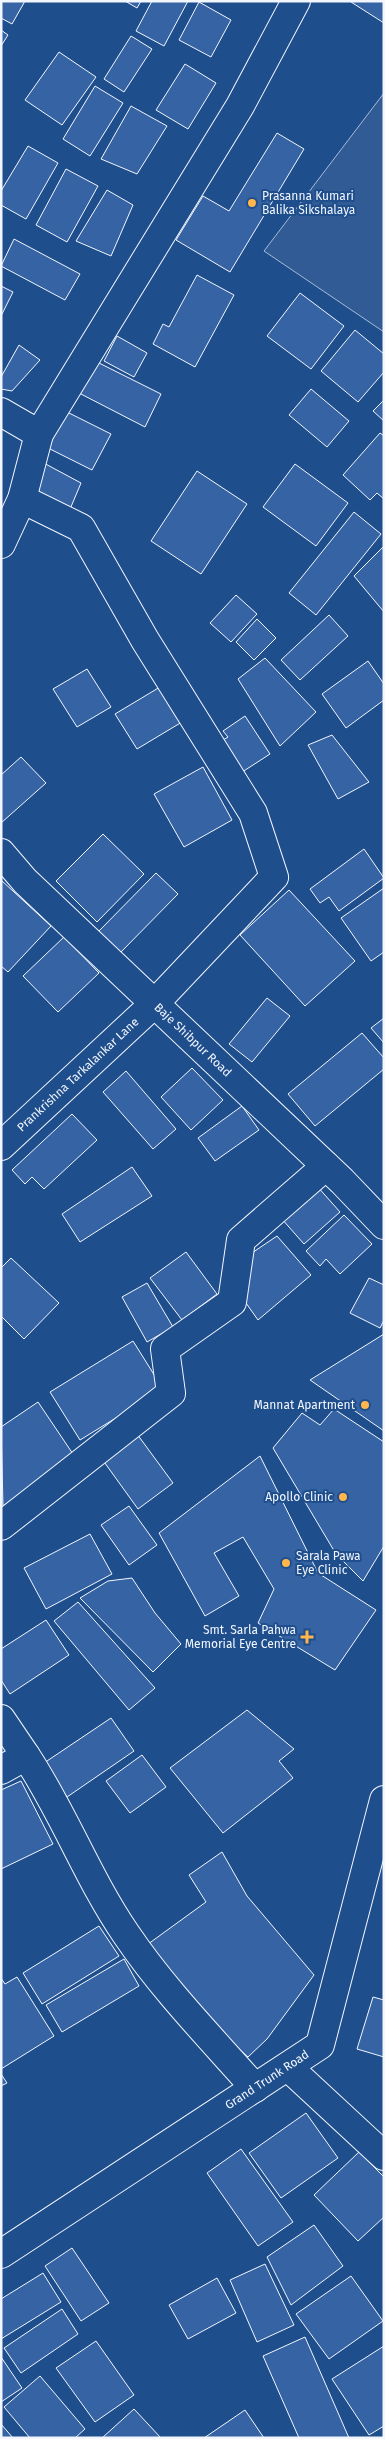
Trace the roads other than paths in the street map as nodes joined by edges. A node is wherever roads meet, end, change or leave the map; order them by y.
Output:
1 (296, 1) edge
2 (1, 412) edge
3 (39, 434) junction
4 (22, 499) junction
5 (1, 544) edge
6 (1, 853) edge
7 (155, 1003) junction
8 (1, 1146) edge
9 (326, 1166) junction
10 (384, 1225) edge
11 (1, 1526) edge
12 (1, 1719) edge
13 (26, 1756) junction
14 (1, 1770) edge
15 (384, 1800) edge
16 (288, 2066) junction
17 (255, 2088) junction
18 (384, 2156) edge
19 (1, 2254) edge

1 - 3 street
2 - 3 street
3 - 4 street
4 - 5 street
4 - 7 street, Prankrishna Tarkalankar Lane
6 - 7 street, Baje Shibpur Road
7 - 8 street, Prankrishna Tarkalankar Lane
7 - 9 street, Baje Shibpur Road
9 - 10 street, Baje Shibpur Road
9 - 11 street
12 - 13 street
13 - 14 street
13 - 17 street
15 - 16 street, Grand Trunk Road
16 - 17 street, Grand Trunk Road
16 - 18 street
17 - 19 street, Grand Trunk Road

